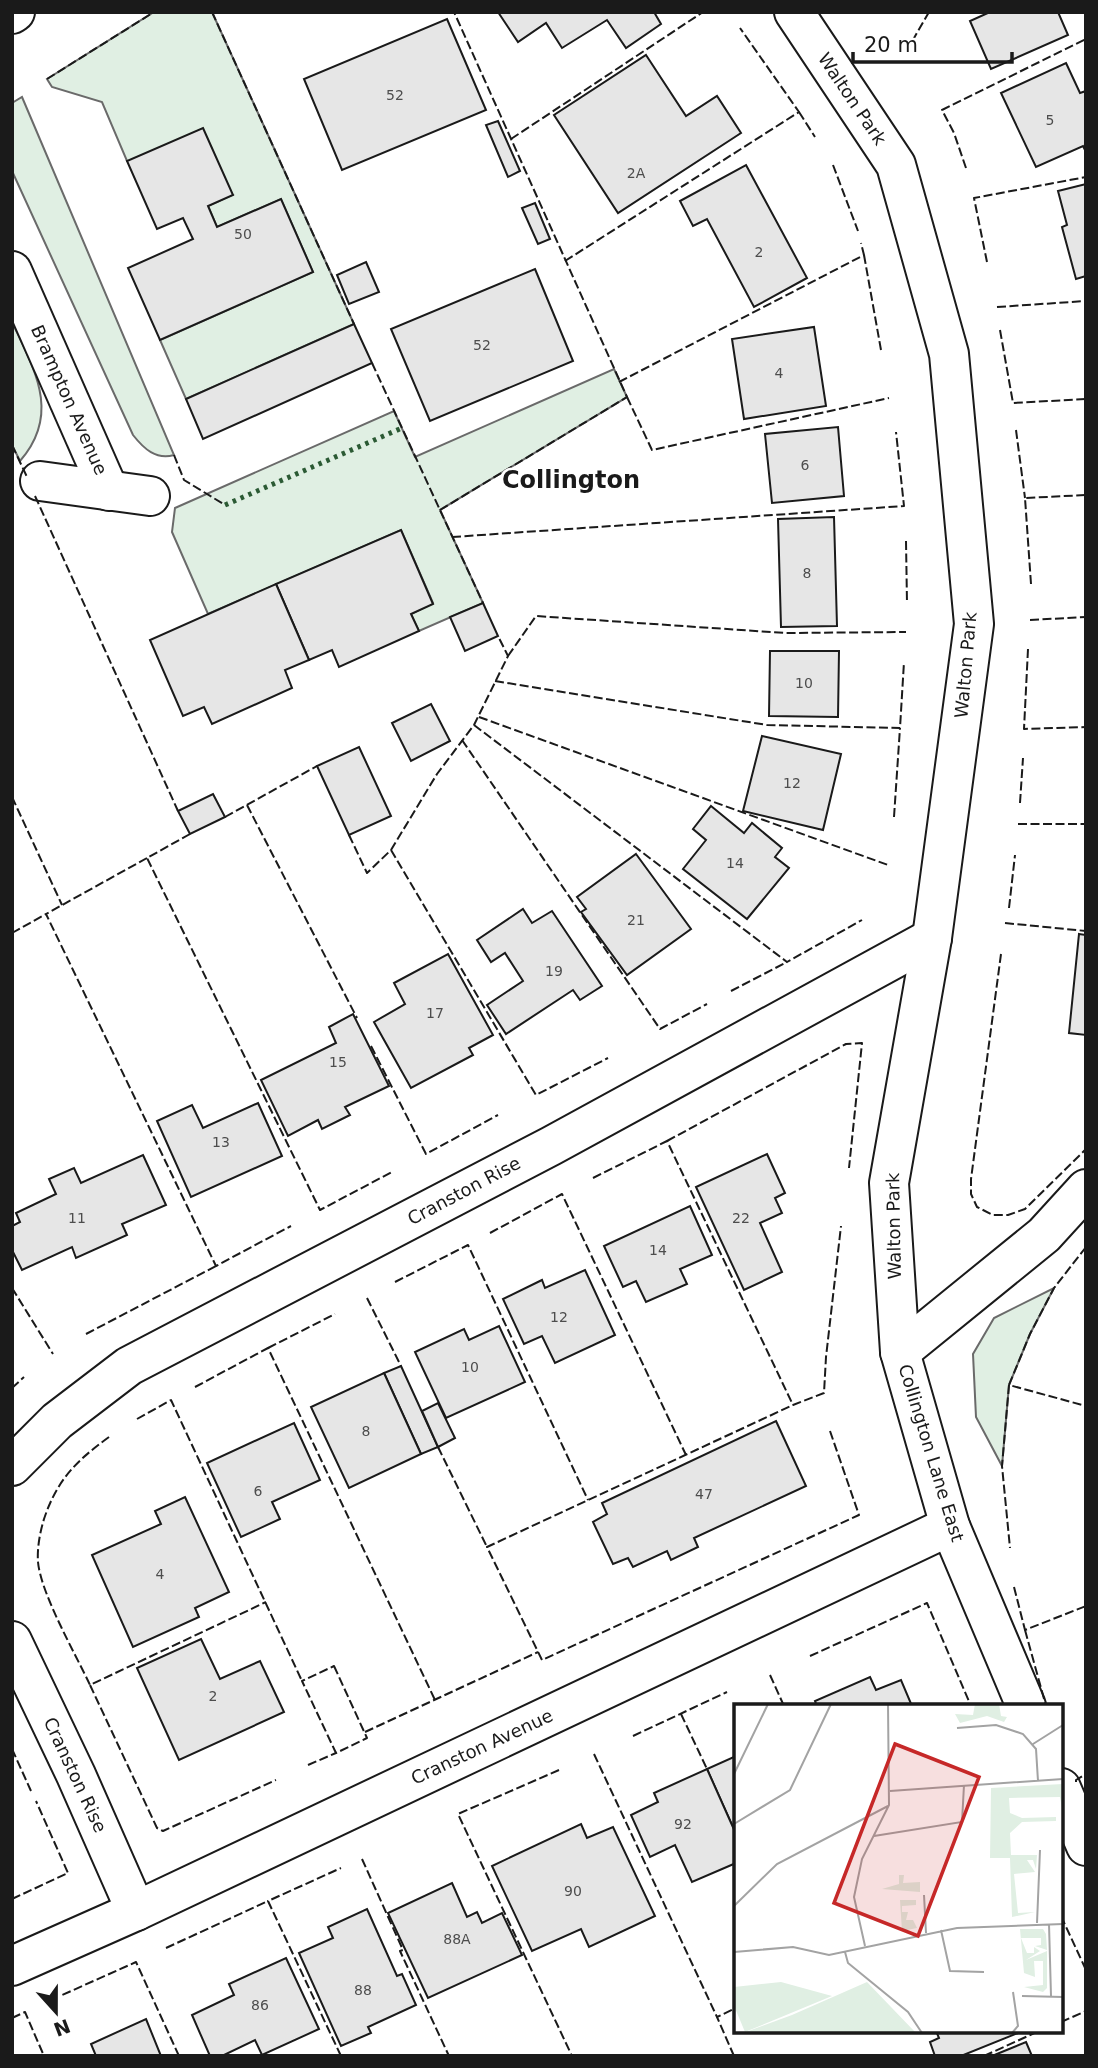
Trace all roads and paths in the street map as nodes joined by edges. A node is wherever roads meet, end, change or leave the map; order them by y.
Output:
1 (794, 12) edge
2 (12, 271) edge
3 (40, 481) dead end
4 (109, 491) junction
5 (150, 496) dead end
6 (932, 938) junction
7 (1086, 1189) edge
8 (900, 1352) junction
9 (12, 1466) edge
10 (950, 1526) junction
11 (12, 1641) edge
12 (1025, 1704) edge
13 (1063, 1793) edge
14 (1086, 1846) edge
15 (136, 1911) junction
16 (12, 1966) edge

1 - 6 street, Walton Park
2 - 4 street, Brampton Avenue
3 - 4 street, Brampton Avenue
4 - 5 street, Brampton Avenue
6 - 8 street, Walton Park
6 - 9 street, Cranston Rise
7 - 8 street, Collington Lane East
8 - 10 street, Collington Lane East
10 - 12 street, Collington Lane East
10 - 15 street, Cranston Avenue
11 - 15 street, Cranston Rise
13 - 14 street
15 - 16 street, Cranston Avenue

